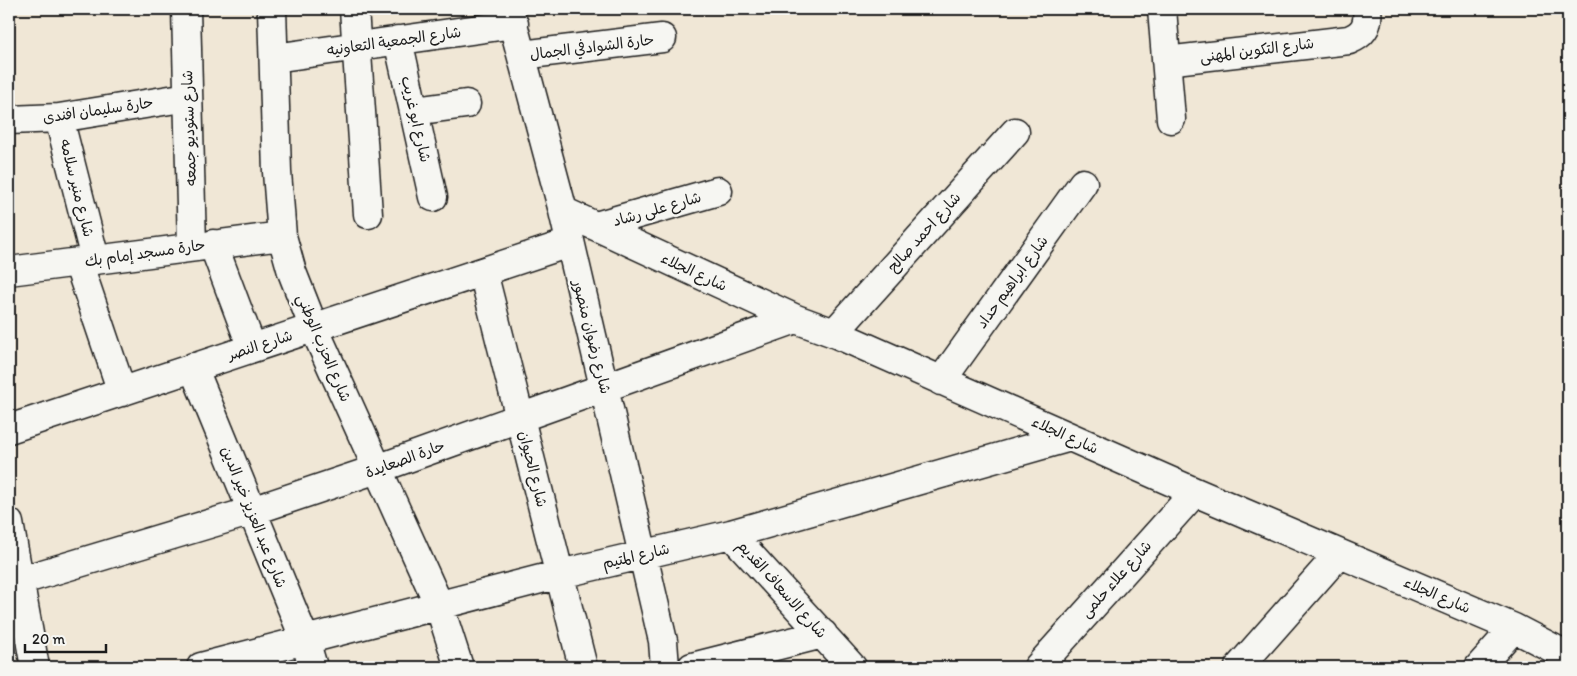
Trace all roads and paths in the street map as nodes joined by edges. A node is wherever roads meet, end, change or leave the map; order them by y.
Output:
1 (186, 9) edge
2 (272, 9) edge
3 (354, 9) edge
4 (1162, 9) edge
5 (1367, 9) edge
6 (511, 16) edge
7 (662, 38) dead end
8 (398, 40) junction
9 (356, 46) junction
10 (522, 55) junction
11 (274, 58) junction
12 (1166, 61) junction
13 (188, 97) junction
14 (466, 104) dead end
15 (414, 111) junction
16 (59, 118) junction
17 (1171, 119) dead end
18 (9, 120) edge
19 (1015, 132) dead end
20 (1083, 183) dead end
21 (718, 191) dead end
22 (433, 197) dead end
23 (563, 211) junction
24 (368, 214) dead end
25 (596, 226) junction
26 (282, 236) junction
27 (569, 243) junction
28 (203, 245) junction
29 (86, 261) junction
30 (9, 271) edge
31 (483, 272) junction
32 (796, 319) junction
33 (314, 328) junction
34 (834, 333) junction
35 (252, 348) junction
36 (193, 367) junction
37 (941, 381) junction
38 (605, 387) junction
39 (122, 392) junction
40 (520, 417) junction
41 (9, 428) edge
42 (1070, 437) junction
43 (377, 469) junction
44 (1195, 492) junction
45 (252, 511) junction
46 (9, 523) edge
47 (731, 534) junction
48 (644, 554) junction
49 (1339, 554) junction
50 (560, 574) junction
51 (15, 582) edge
52 (439, 605) junction
53 (1514, 628) junction
54 (822, 634) junction
55 (305, 640) junction
56 (1568, 656) edge
57 (35, 667) edge
58 (201, 667) edge
59 (313, 667) edge
60 (459, 667) edge
61 (583, 667) edge
62 (665, 667) edge
63 (692, 667) edge
64 (852, 667) edge
65 (1038, 667) edge
66 (1239, 667) edge
67 (1479, 667) edge

1 - 13 street, شارع ستوديو جمعه
2 - 11 street, شارع الحزب الوطني
3 - 9 street
4 - 12 street
5 - 12 street, شارع التكوين المهنى
6 - 8 street, شارع الجمعية التعاونيه
6 - 10 street, شارع رضوان منصور
7 - 10 street, حارة الشوادفي الجمال
8 - 9 street, شارع الجمعية التعاونيه
8 - 15 street, شارع ابو غريب
9 - 11 street, شارع الجمعية التعاونيه
9 - 24 street
10 - 23 street, شارع رضوان منصور
11 - 26 street, شارع الحزب الوطني
12 - 17 street
13 - 16 street, حارة سليمان افندى
13 - 28 street, شارع ستوديو جمعه
14 - 15 street
15 - 22 street, شارع ابو غريب
16 - 18 street, حارة سليمان افندى
16 - 29 street, شارع منير سلامه
19 - 34 street, شارع احمد صالح
20 - 37 street, شارع ابراهيم حداد
21 - 25 street, شارع على رشاد
23 - 25 street, شارع الجلاء
23 - 27 street, شارع رضوان منصور
25 - 32 street, شارع الجلاء
26 - 28 street, حارة مسجد إمام بك
26 - 33 street, شارع الحزب الوطني
27 - 31 street, شارع النصر
27 - 38 street, شارع رضوان منصور
28 - 29 street, حارة مسجد إمام بك
28 - 35 street, شارع ستوديو جمعه
29 - 30 street, حارة مسجد إمام بك
29 - 39 street, شارع منير سلامه
31 - 33 street, شارع النصر
31 - 40 street, شارع الحيوان
32 - 34 street, شارع الجلاء
32 - 38 street, حارة الصعايدة
33 - 35 street, شارع النصر
33 - 43 street, شارع الحزب الوطني
34 - 37 street, شارع الجلاء
35 - 36 street, شارع النصر
36 - 39 street, شارع النصر
36 - 45 street, شارع عبد العزيز خير الدين
37 - 42 street, شارع الجلاء
38 - 40 street, حارة الصعايدة
38 - 48 street, شارع رضوان منصور
39 - 41 street, شارع النصر
40 - 43 street, حارة الصعايدة
40 - 50 street, شارع الحيوان
42 - 44 street, شارع الجلاء
42 - 47 street, شارع المتيم
43 - 45 street, حارة الصعايدة
43 - 52 street, شارع الحزب الوطني
44 - 49 street, شارع الجلاء
44 - 65 street, شارع علاء حلمى
45 - 51 street, حارة الصعايدة
45 - 55 street, شارع عبد العزيز خير الدين
46 - 51 street
47 - 48 street, شارع المتيم
47 - 54 street, شارع الاسعاف القديم
48 - 50 street, شارع المتيم
48 - 62 street, شارع رضوان منصور
49 - 53 street, شارع الجلاء
49 - 66 street
50 - 52 street, شارع المتيم
50 - 61 street, شارع الحيوان
51 - 57 street
52 - 55 street, شارع المتيم
52 - 60 street, شارع الحزب الوطني
53 - 56 street, شارع الجلاء
53 - 67 street
54 - 63 street
54 - 64 street, شارع الاسعاف القديم
55 - 58 street, شارع المتيم
55 - 59 street, شارع عبد العزيز خير الدين

